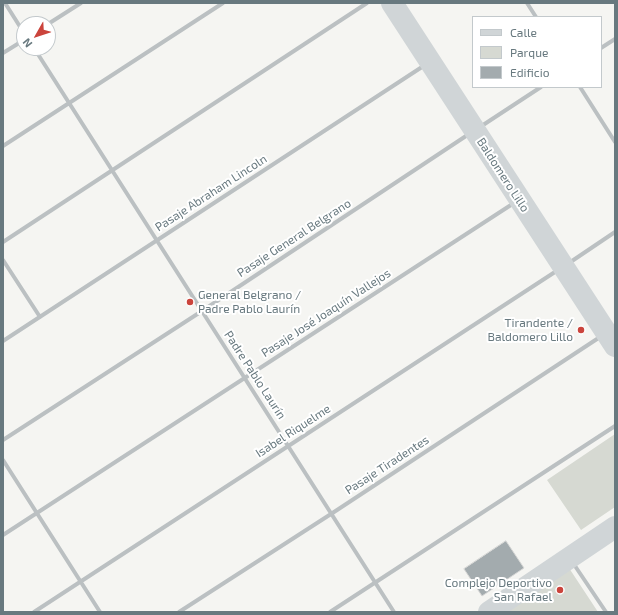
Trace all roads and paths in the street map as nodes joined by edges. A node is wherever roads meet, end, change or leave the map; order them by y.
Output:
1 (5, 3) edge
2 (81, 3) edge
3 (223, 3) edge
4 (367, 3) edge
5 (392, 3) edge
6 (527, 3) edge
7 (535, 16) edge
8 (56, 19) edge
9 (16, 20) edge
10 (615, 39) edge
11 (16, 45) edge
12 (602, 47) edge
13 (3, 54) edge
14 (39, 56) edge
15 (430, 62) junction
16 (540, 88) edge
17 (581, 88) edge
18 (69, 103) junction
19 (475, 131) junction
20 (615, 142) edge
21 (3, 146) edge
22 (112, 170) junction
23 (520, 200) junction
24 (615, 232) edge
25 (157, 241) junction
26 (3, 242) edge
27 (3, 260) edge
28 (563, 266) junction
29 (202, 311) junction
30 (40, 317) junction
31 (611, 340) edge
32 (3, 341) edge
33 (245, 378) junction
34 (615, 426) edge
35 (3, 440) edge
36 (288, 446) junction
37 (3, 460) edge
38 (37, 513) junction
39 (331, 514) junction
40 (615, 527) edge
41 (3, 535) edge
42 (570, 558) junction
43 (80, 582) junction
44 (375, 582) junction
45 (34, 612) edge
46 (100, 612) edge
47 (179, 612) edge
48 (330, 612) edge
49 (394, 612) edge
50 (489, 612) edge
51 (606, 612) edge

1 - 9 street
2 - 8 street
3 - 18 street
4 - 22 street
5 - 15 street, Baldomero Lillo
6 - 7 street
10 - 12 street
11 - 13 street
14 - 18 street, Padre Pablo Laurín
15 - 19 street, Baldomero Lillo
15 - 25 street, Pasaje Abraham Lincoln
16 - 19 street, Pasaje General Belgrano
17 - 20 street
18 - 21 street
18 - 22 street, Padre Pablo Laurín
19 - 23 street, Baldomero Lillo
19 - 29 street, Pasaje General Belgrano
22 - 25 street, Padre Pablo Laurín
22 - 26 street
23 - 28 street, Baldomero Lillo
23 - 33 street, Pasaje José Joaquín Vallejos
24 - 28 street, Isabel Riquelme
25 - 29 street, Padre Pablo Laurín
25 - 30 street, Pasaje Abraham Lincoln
27 - 30 street
28 - 31 street, Baldomero Lillo
28 - 36 street, Isabel Riquelme
29 - 33 street, Padre Pablo Laurín
29 - 35 street, Pasaje General Belgrano
30 - 32 street, Pasaje Abraham Lincoln
31 - 39 street, Pasaje Tiradentes
33 - 36 street, Padre Pablo Laurín
33 - 38 street, Pasaje José Joaquín Vallejos
34 - 44 street
36 - 39 street, Padre Pablo Laurín
36 - 43 street, Isabel Riquelme
37 - 38 street
38 - 41 street, Pasaje José Joaquín Vallejos
38 - 43 street
39 - 44 street, Padre Pablo Laurín
39 - 47 street, Pasaje Tiradentes
40 - 42 street
42 - 50 street
42 - 51 street
43 - 45 street, Isabel Riquelme
43 - 46 street
44 - 48 street
44 - 49 street, Padre Pablo Laurín

